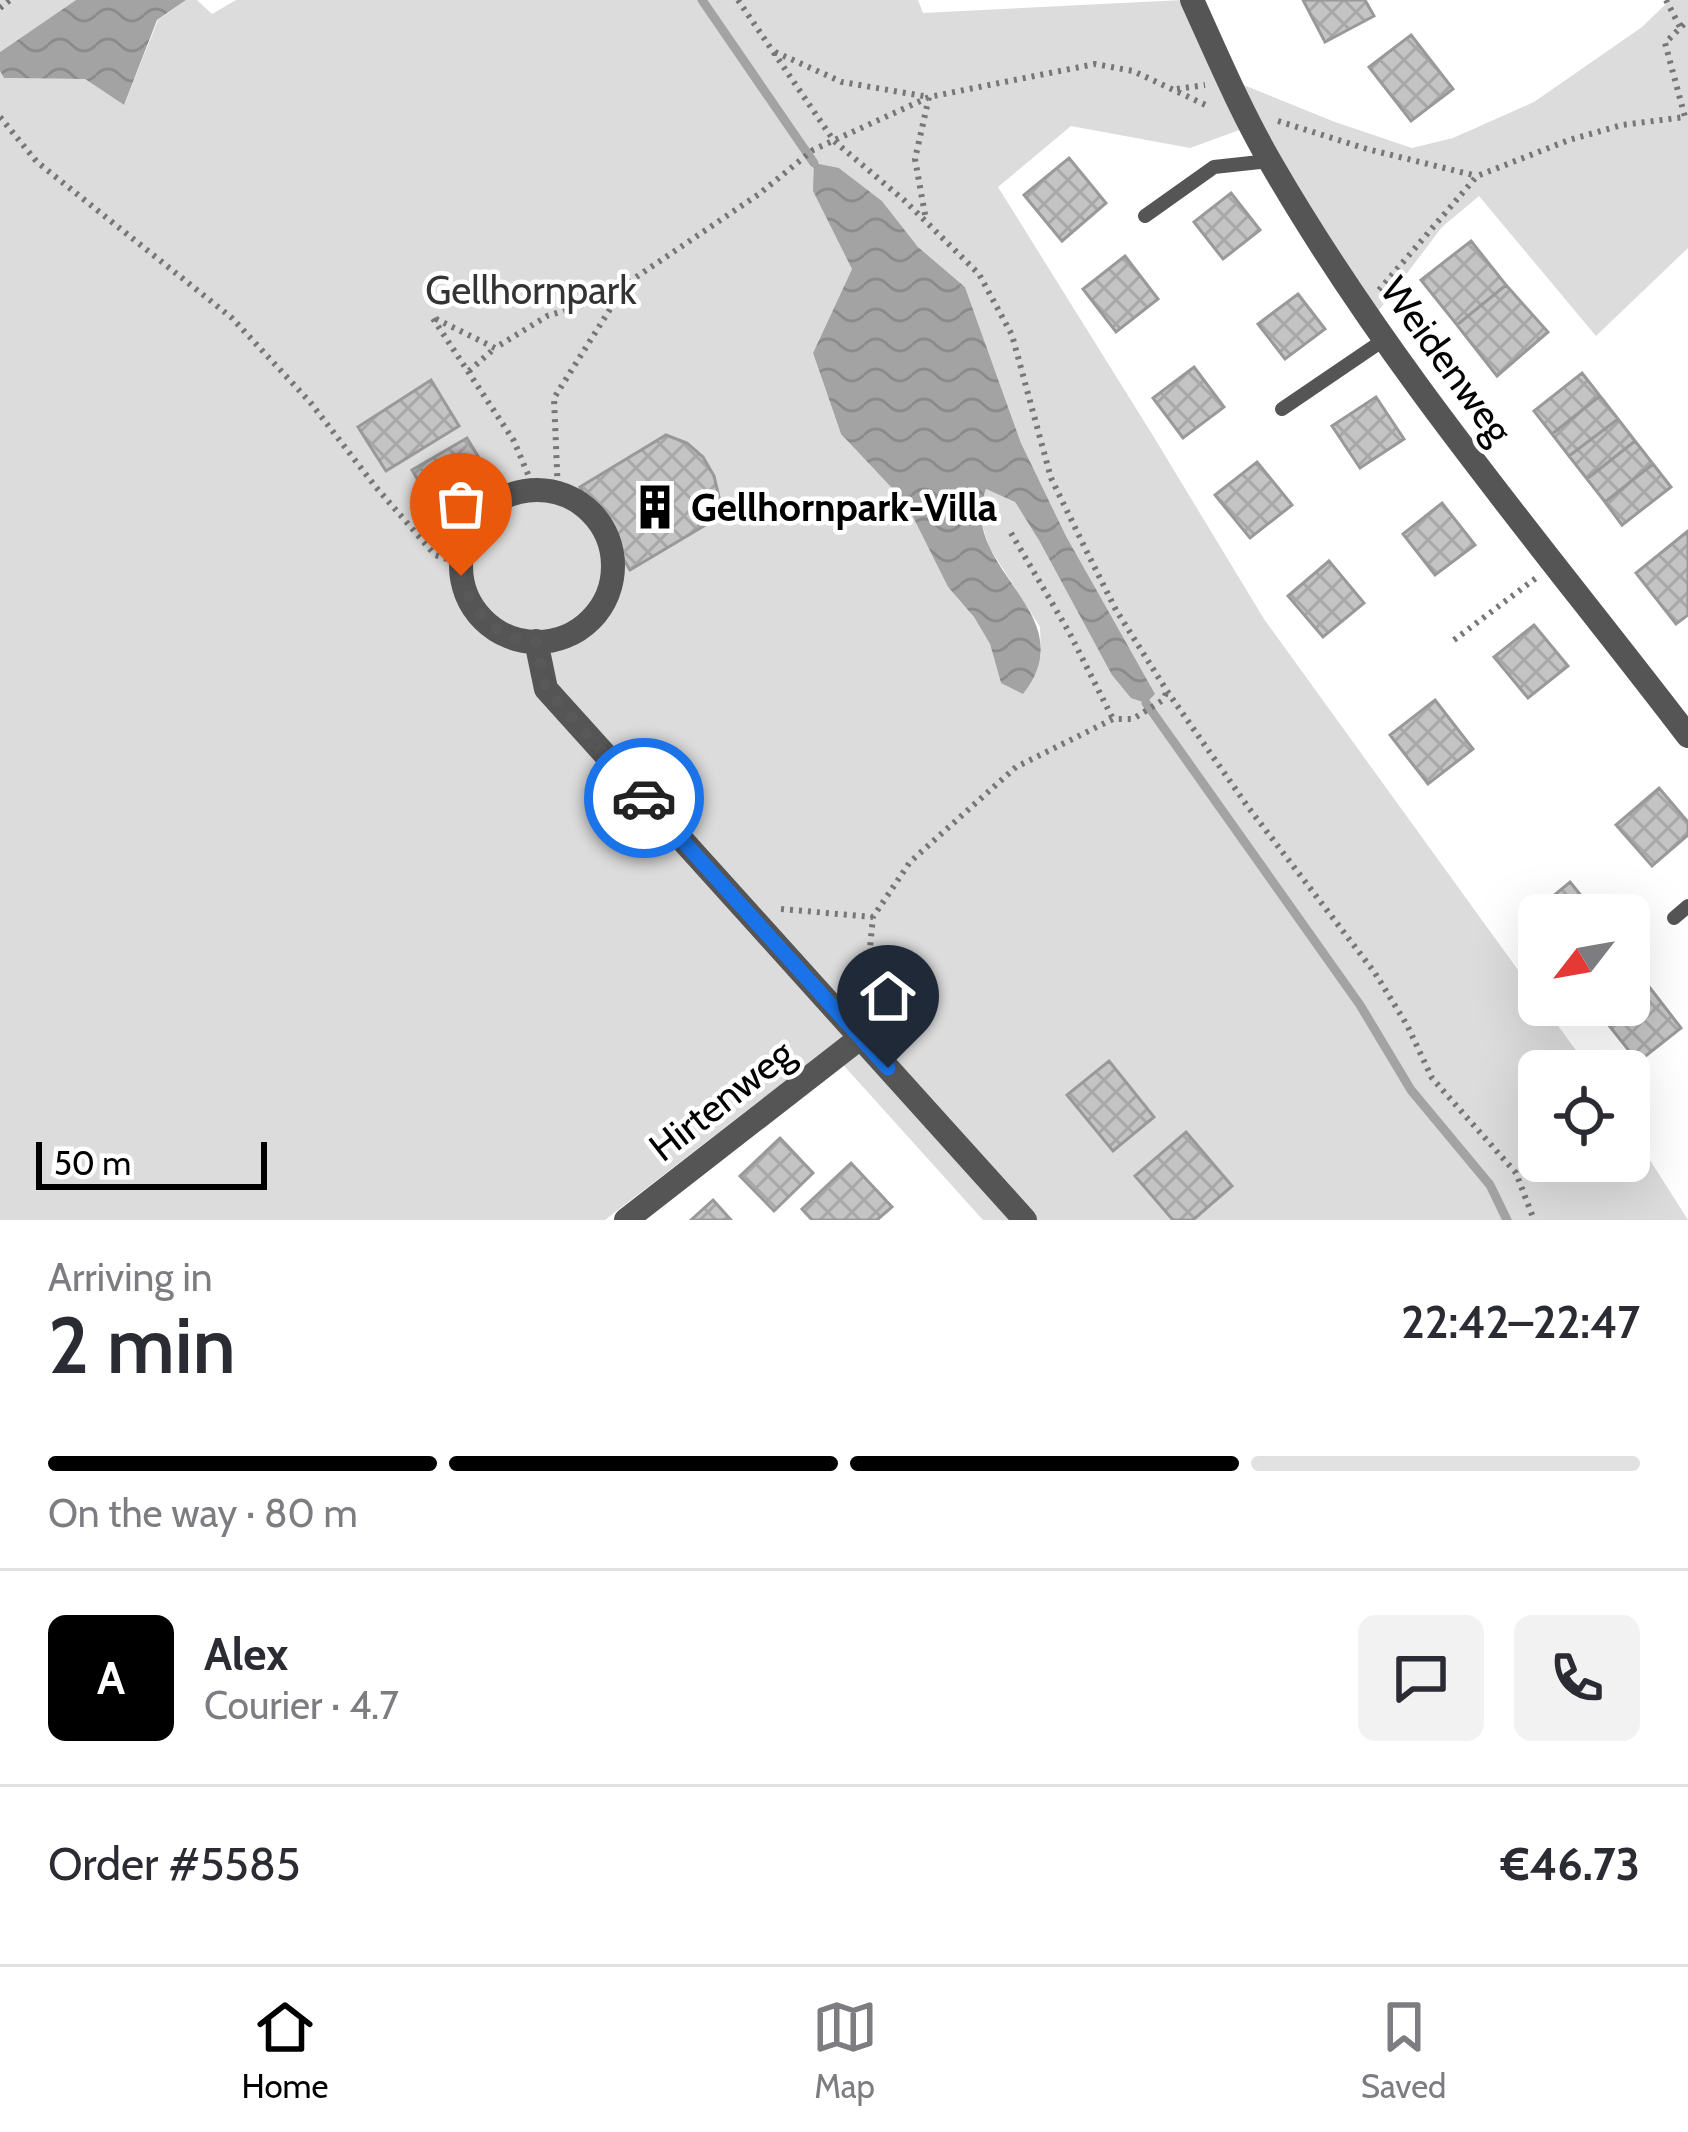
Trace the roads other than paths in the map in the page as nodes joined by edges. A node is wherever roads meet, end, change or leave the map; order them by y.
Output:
1 (1192, 0) edge
2 (1269, 161) junction
3 (1145, 216) dead end
4 (1385, 339) junction
5 (1282, 409) dead end
6 (536, 641) junction
7 (1684, 721) edge
8 (1688, 906) edge
9 (1673, 917) dead end
10 (860, 1038) junction
11 (627, 1220) edge
12 (1025, 1220) edge

1 - 2 street, Weidenweg
2 - 3 lane
2 - 4 street, Weidenweg
4 - 5 lane
4 - 7 street, Weidenweg
6 - 6 street
6 - 10 street
8 - 9 lane
10 - 11 street, Hirtenweg
10 - 12 street

